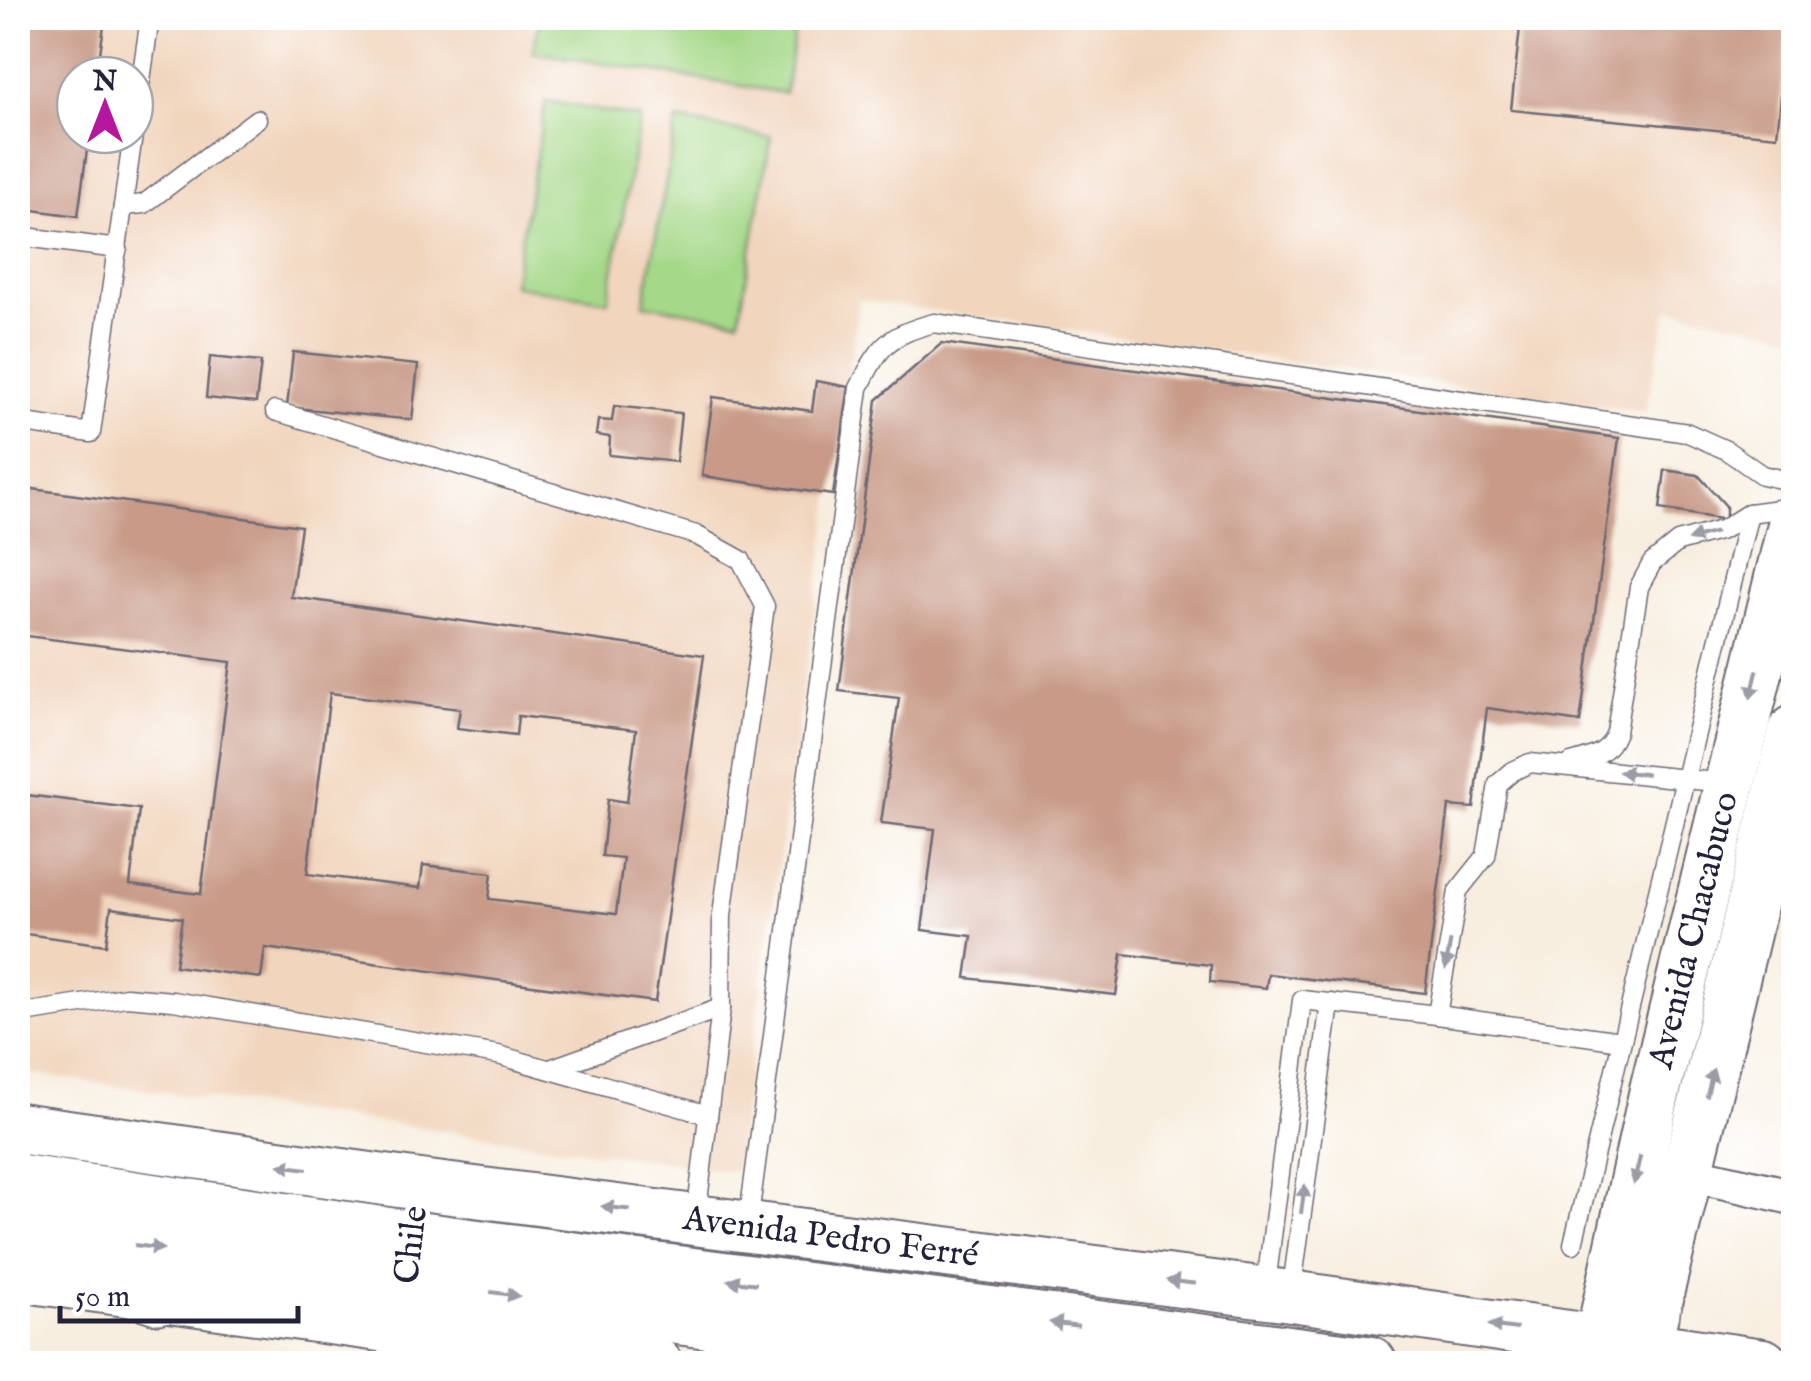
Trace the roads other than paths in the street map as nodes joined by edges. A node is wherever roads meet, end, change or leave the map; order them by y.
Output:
1 (150, 18) edge
2 (145, 55) edge
3 (257, 119) dead end
4 (130, 155) edge
5 (122, 206) junction
6 (18, 236) edge
7 (118, 249) junction
8 (274, 411) dead end
9 (18, 422) edge
10 (1794, 482) edge
11 (1794, 507) edge
12 (1771, 517) edge
13 (1794, 731) edge
14 (1560, 766) junction
15 (1708, 781) junction
16 (1330, 1004) junction
17 (721, 1008) junction
18 (18, 1014) edge
19 (1437, 1015) junction
20 (1621, 1041) junction
21 (549, 1070) junction
22 (1634, 1083) junction
23 (708, 1114) junction
24 (18, 1128) edge
25 (18, 1159) edge
26 (1688, 1173) junction
27 (18, 1182) edge
28 (420, 1185) junction
29 (1794, 1197) edge
30 (237, 1214) junction
31 (696, 1218) junction
32 (748, 1224) junction
33 (18, 1230) edge
34 (1572, 1244) dead end
35 (18, 1250) edge
36 (18, 1276) edge
37 (1278, 1294) junction
38 (158, 1296) junction
39 (404, 1303) edge
40 (461, 1338) junction
41 (850, 1340) junction
42 (1620, 1354) edge
43 (657, 1364) edge
44 (1039, 1364) edge
45 (1369, 1364) edge
46 (1762, 1364) edge

1 - 2 lane
3 - 5 lane
4 - 5 lane
5 - 7 lane
6 - 7 lane
7 - 9 lane
8 - 17 lane
10 - 32 lane
11 - 12 lane
12 -> 14 lane
12 - 15 main road, Avenida Chacabuco
26 -> 13 main road, Avenida Chacabuco
15 -> 14 lane
14 -> 19 lane
15 - 20 lane
15 - 22 main road, Avenida Chacabuco
16 - 19 lane
37 -> 16 lane
16 - 37 lane
17 - 21 lane
17 - 23 lane
18 - 21 lane
19 - 20 lane
20 - 22 lane
21 - 23 lane
22 - 34 lane
22 -> 42 main road, Avenida Chacabuco
23 - 31 lane
28 -> 24 main road, Avenida Pedro Ferré
25 - 30 highway
26 - 29 street
26 - 42 main road, Avenida Chacabuco
27 - 30 highway, Avenida Pedro Ferré
31 -> 28 main road, Avenida Pedro Ferré
28 - 39 street, Chile
30 - 39 highway, Avenida Pedro Ferré
31 - 32 main road, Avenida Pedro Ferré
37 -> 32 main road, Avenida Pedro Ferré
33 -> 39 highway, Avenida Pedro Ferré
35 - 38 highway
36 - 38 main road, Avenida Pedro Ferré
42 -> 37 main road, Avenida Pedro Ferré
38 - 39 main road, Avenida Pedro Ferré
39 - 40 main road, Avenida Pedro Ferré
39 -> 41 highway, Avenida Pedro Ferré
45 -> 39 highway, Avenida Pedro Ferré
40 - 41 highway
40 - 43 main road, Avenida Pedro Ferré
41 - 44 highway, Avenida Pedro Ferré
42 - 46 main road, Avenida Pedro Ferré

